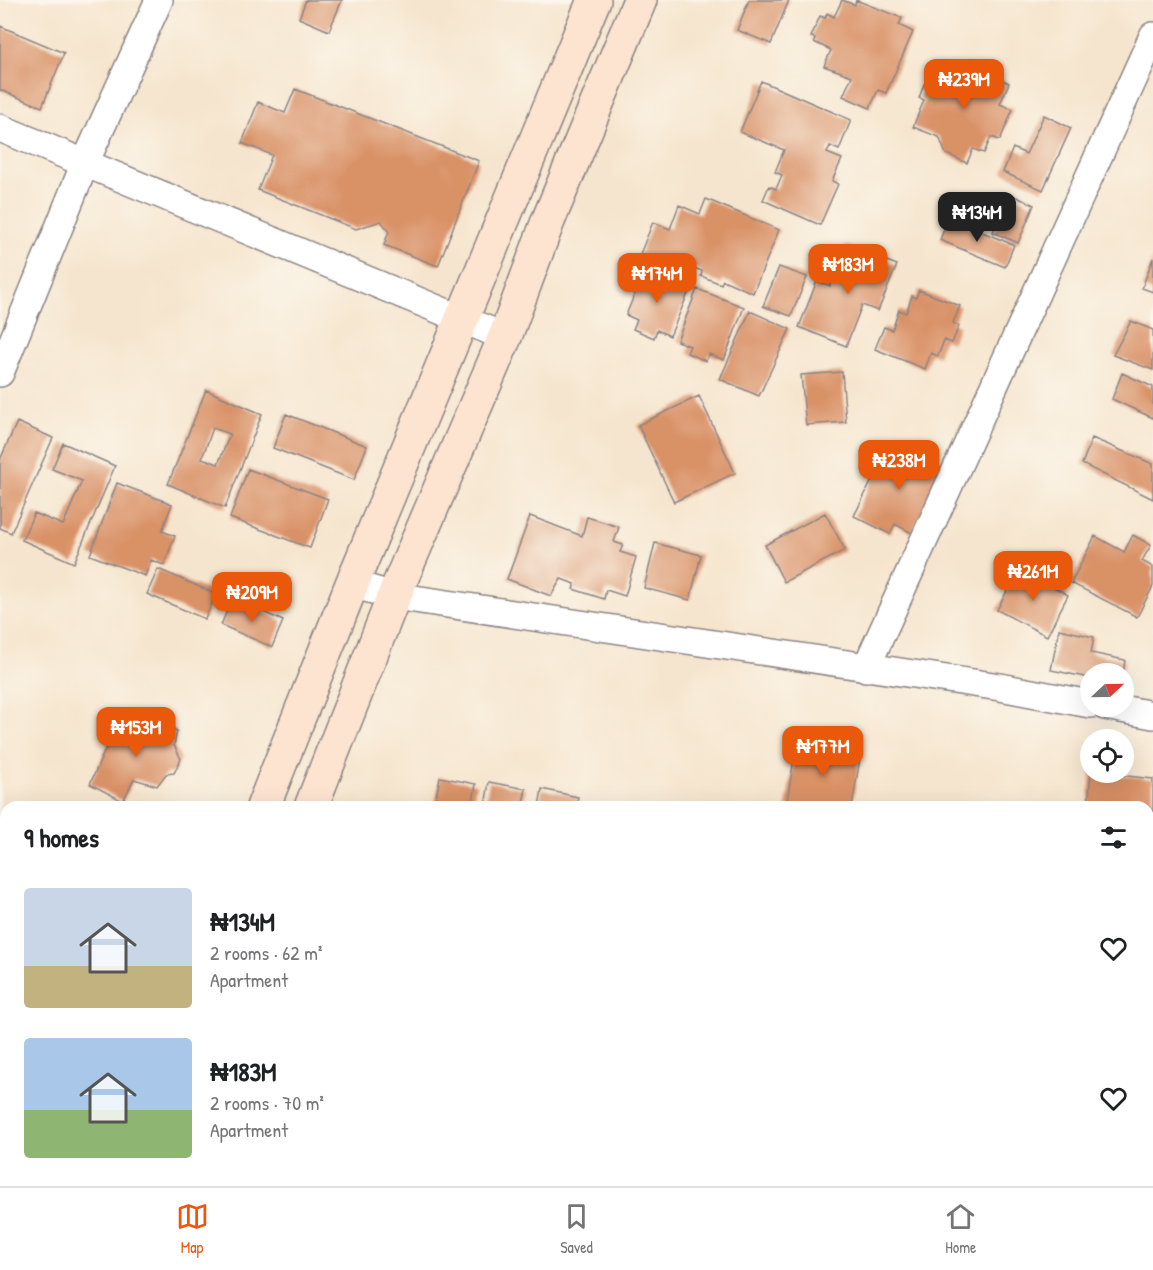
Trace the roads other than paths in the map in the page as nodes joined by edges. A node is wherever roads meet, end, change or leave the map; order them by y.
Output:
1 (159, 0) edge
2 (594, 0) edge
3 (640, 0) edge
4 (1153, 36) edge
5 (0, 128) edge
6 (85, 163) junction
7 (463, 319) junction
8 (505, 337) junction
9 (0, 373) edge
10 (352, 584) junction
11 (394, 596) junction
12 (866, 668) junction
13 (1080, 702) edge
14 (1134, 711) edge
15 (1153, 715) edge
16 (265, 801) edge
17 (313, 801) edge

1 - 6 street
2 - 7 street
3 - 8 street
4 - 12 street
5 - 6 street
6 - 7 street
6 - 9 street
7 - 8 street
7 - 10 street
8 - 11 street
10 - 11 street
10 - 16 street
11 - 12 street
11 - 17 street
12 - 13 street
14 - 15 street

